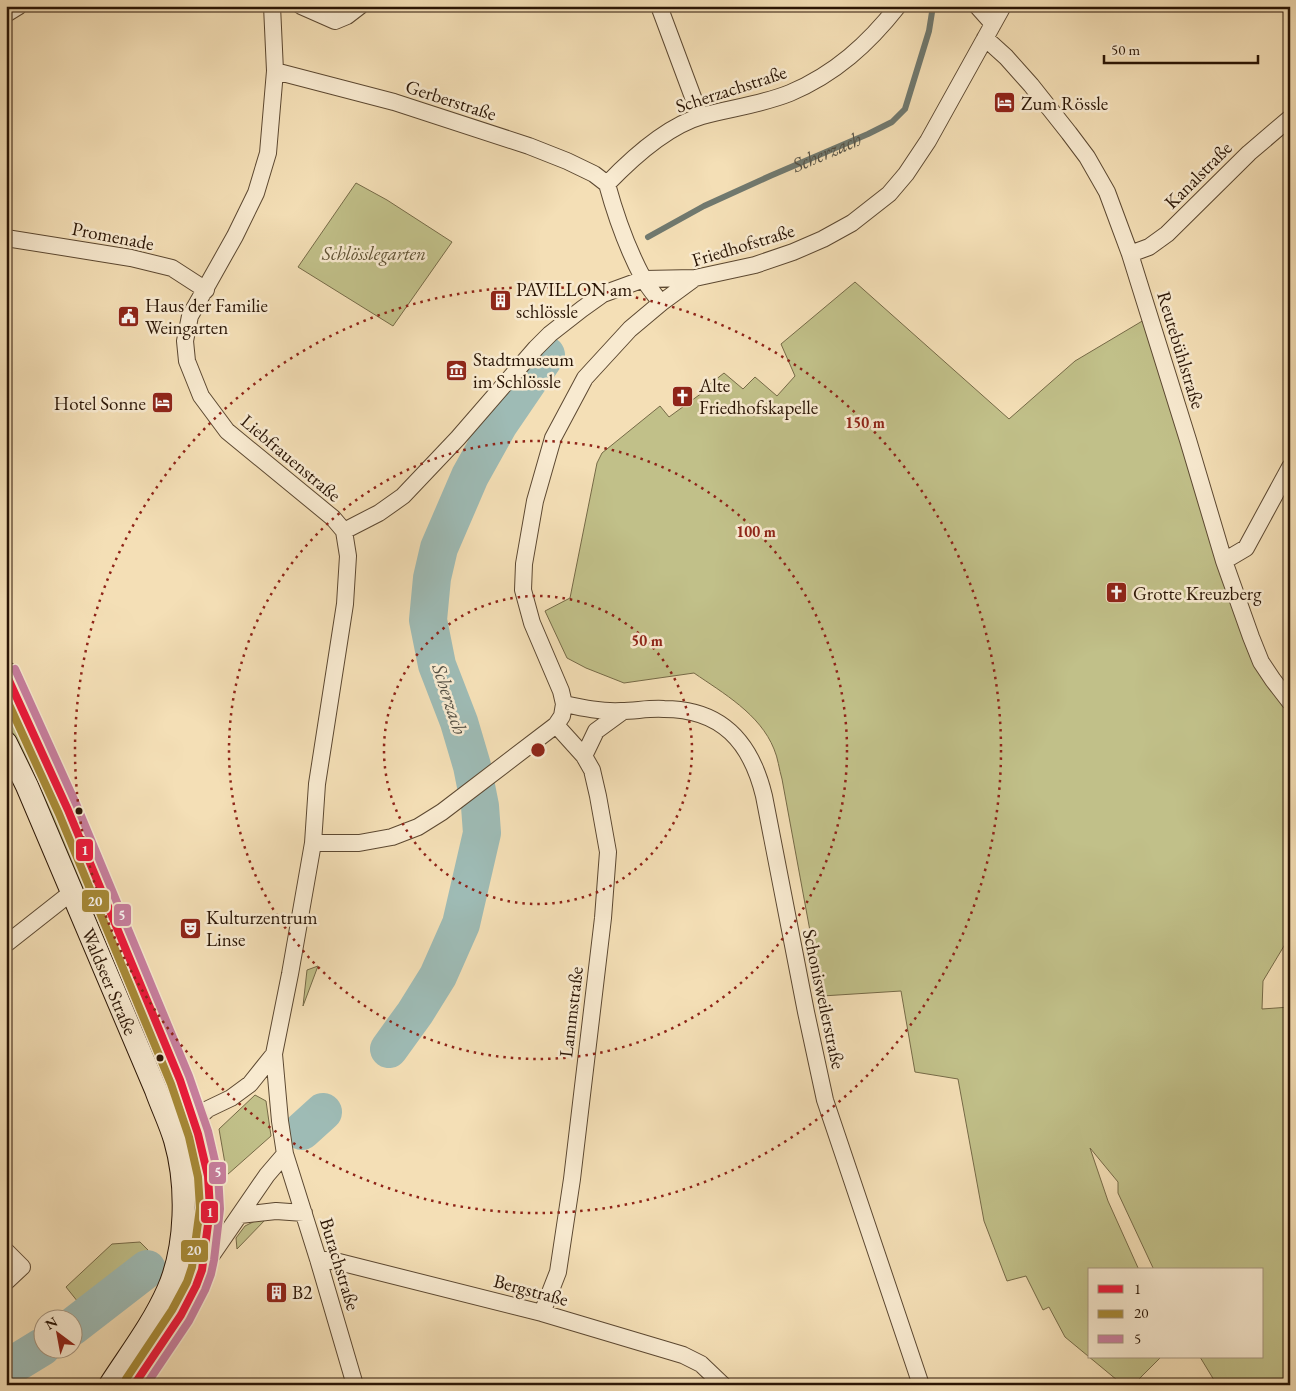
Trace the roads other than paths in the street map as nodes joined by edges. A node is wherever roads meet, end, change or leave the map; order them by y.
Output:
1 (18, 6) edge
2 (272, 6) edge
3 (301, 6) edge
4 (360, 6) edge
5 (659, 6) edge
6 (898, 6) edge
7 (977, 6) edge
8 (1003, 6) edge
9 (6, 14) edge
10 (989, 31) junction
11 (275, 71) junction
12 (700, 116) junction
13 (1290, 118) edge
14 (607, 184) junction
15 (6, 238) edge
16 (1130, 254) junction
17 (696, 278) junction
18 (644, 279) junction
19 (206, 290) junction
20 (661, 303) junction
21 (1290, 466) edge
22 (350, 528) junction
23 (1224, 561) junction
24 (6, 673) edge
25 (1290, 702) edge
26 (564, 704) junction
27 (622, 712) junction
28 (556, 725) junction
29 (6, 743) edge
30 (584, 756) junction
31 (313, 843) junction
32 (72, 892) junction
33 (8, 938) edge
34 (274, 1054) junction
35 (194, 1122) junction
36 (174, 1139) junction
37 (285, 1154) junction
38 (304, 1213) junction
39 (240, 1215) junction
40 (6, 1251) edge
41 (318, 1259) junction
42 (203, 1269) junction
43 (6, 1282) edge
44 (542, 1313) junction
45 (110, 1385) edge
46 (134, 1385) edge
47 (355, 1385) edge
48 (723, 1385) edge
49 (921, 1385) edge

1 - 9 street
2 - 11 street, Liebfrauenstraße
3 - 4 street
5 - 12 street
6 - 12 street, Scherzachstraße
7 - 10 street
8 - 10 street
10 - 16 street, Reutebühlstraße
10 - 17 street, Friedhofstraße
11 - 14 street, Gerberstraße
11 - 19 street, Liebfrauenstraße
12 - 14 street, Scherzachstraße
13 - 16 street, Kanalstraße
14 - 18 street
15 - 19 street, Promenade
16 - 23 street, Reutebühlstraße
17 - 18 street
17 - 20 street, Friedhofstraße
18 - 20 street
18 - 22 street
19 - 22 street, Liebfrauenstraße
20 - 26 street, Friedhofstraße
21 - 23 street
22 - 31 street, Liebfrauenstraße
23 - 25 street, Reutebühlstraße
24 - 35 main road, Waldseer Straße
26 - 27 street, Schonisweilerstraße
26 - 28 street
27 - 30 street
27 - 49 street, Schonisweilerstraße
28 - 30 street, Lammstraße
28 - 31 street
29 - 32 main road, Waldseer Straße
30 - 44 street, Lammstraße
31 - 34 street, Liebfrauenstraße
32 - 33 street
32 - 36 main road, Waldseer Straße
34 - 35 street, Liebfrauenstraße
34 - 37 street, Liebfrauenstraße
35 - 36 street, Liebfrauenstraße
35 - 42 main road, Waldseer Straße
36 - 45 main road, Waldseer Straße
37 - 38 street, Burachstraße
37 - 39 street
38 - 39 street
38 - 41 street, Burachstraße
39 - 42 street
40 - 43 street
41 - 44 street, Bergstraße
41 - 47 street, Burachstraße
42 - 46 main road, Waldseer Straße
44 - 48 street, Bergstraße

